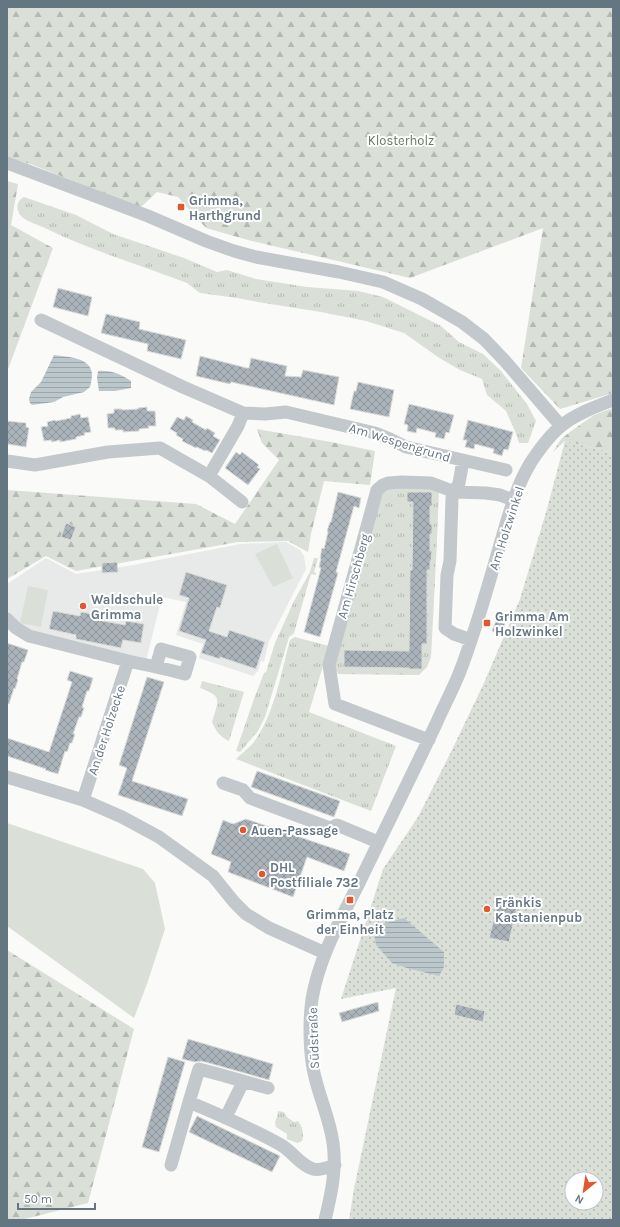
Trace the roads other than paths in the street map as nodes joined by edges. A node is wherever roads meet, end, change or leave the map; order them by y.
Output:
1 (7, 163) edge
2 (41, 320) dead end
3 (613, 400) edge
4 (243, 413) junction
5 (561, 426) junction
6 (7, 461) edge
7 (463, 461) junction
8 (506, 470) dead end
9 (209, 476) junction
10 (455, 492) junction
11 (513, 500) junction
12 (242, 502) dead end
13 (7, 619) edge
14 (471, 640) junction
15 (128, 661) junction
16 (156, 667) dead end
17 (429, 740) junction
18 (7, 777) edge
19 (223, 783) dead end
20 (83, 800) junction
21 (378, 842) junction
22 (325, 953) junction
23 (243, 1082) junction
24 (268, 1088) dead end
25 (188, 1102) junction
26 (226, 1117) junction
27 (171, 1165) dead end
28 (335, 1166) junction
29 (325, 1220) edge

1 - 5 street
2 - 4 street, Am Wespengrund
3 - 5 street, Am Holzwinkel
4 - 7 street, Am Wespengrund
4 - 9 street
5 - 11 street, Am Holzwinkel
6 - 9 street
7 - 8 street, Am Wespengrund
7 - 10 street, Am Wespengrund
9 - 12 street
10 - 11 street, Am Hirschberg
10 - 14 street
10 - 17 street, Am Hirschberg
11 - 14 street, Am Holzwinkel
13 - 15 street
14 - 17 street, Am Holzwinkel
15 - 16 street
15 - 20 street, An der Holzecke
17 - 21 street, Am Holzwinkel
18 - 20 street
19 - 21 street
20 - 22 street
21 - 22 street, Südstraße
22 - 28 street, Südstraße
23 - 24 street
23 - 25 street
23 - 26 street
25 - 26 street
25 - 27 street
26 - 28 street
28 - 29 street, Südstraße

